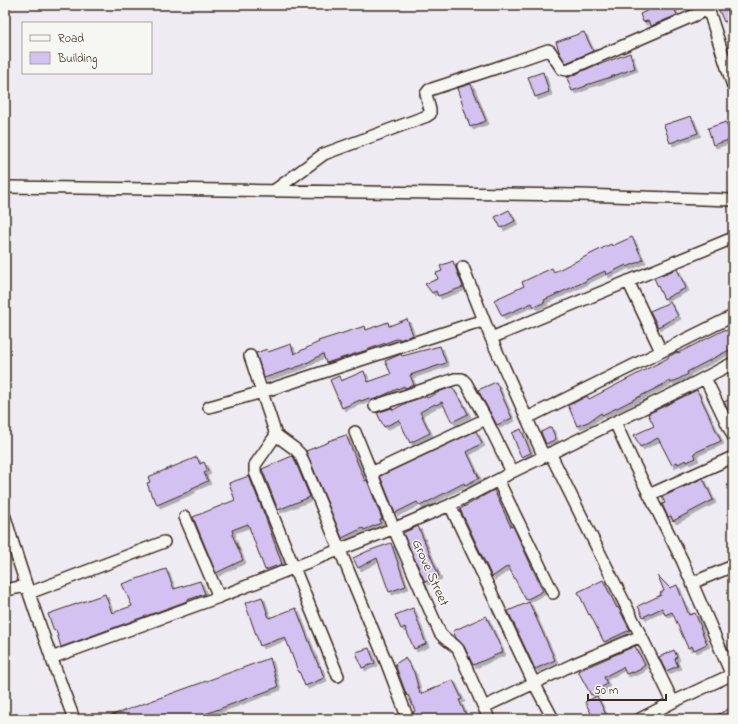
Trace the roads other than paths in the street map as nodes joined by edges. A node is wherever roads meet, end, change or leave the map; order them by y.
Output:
1 (708, 7) edge
2 (733, 86) edge
3 (5, 187) edge
4 (275, 190) junction
5 (733, 200) edge
6 (733, 238) edge
7 (463, 267) dead end
8 (628, 281) junction
9 (733, 316) edge
10 (485, 323) junction
11 (491, 338) junction
12 (661, 351) junction
13 (250, 356) dead end
14 (733, 363) edge
15 (705, 378) junction
16 (262, 392) junction
17 (375, 406) dead end
18 (209, 408) dead end
19 (527, 418) junction
20 (486, 419) junction
21 (615, 422) junction
22 (355, 432) dead end
23 (276, 435) junction
24 (733, 436) edge
25 (547, 455) junction
26 (733, 456) edge
27 (512, 472) junction
28 (371, 473) junction
29 (498, 480) junction
30 (649, 495) junction
31 (450, 505) junction
32 (5, 517) edge
33 (185, 517) dead end
34 (394, 529) junction
35 (164, 542) dead end
36 (340, 550) junction
37 (733, 566) edge
38 (293, 568) junction
39 (692, 583) junction
40 (28, 589) junction
41 (5, 590) edge
42 (553, 594) dead end
43 (219, 597) junction
44 (641, 636) junction
45 (51, 658) junction
46 (338, 676) dead end
47 (733, 676) edge
48 (534, 683) junction
49 (673, 702) junction
50 (484, 707) junction
51 (74, 719) edge
52 (408, 719) edge
53 (490, 719) edge
54 (553, 719) edge
55 (640, 719) edge

1 - 2 street
1 - 4 street
3 - 4 street
4 - 5 street
6 - 8 street
7 - 10 street
8 - 11 street
8 - 12 street
9 - 12 street
10 - 11 street
10 - 16 street
11 - 19 street
12 - 19 street
13 - 16 street
14 - 15 street
15 - 21 street
15 - 24 street
16 - 18 street
16 - 23 street
17 - 20 street
19 - 25 street
20 - 27 street
20 - 28 street
21 - 25 street
21 - 30 street
22 - 28 street, Grove Street
23 - 36 street
23 - 38 street
25 - 27 street
25 - 44 street
26 - 30 street
27 - 29 street
28 - 34 street, Grove Street
29 - 31 street
29 - 42 street
30 - 39 street
31 - 34 street
31 - 48 street
32 - 40 street
33 - 43 street
34 - 36 street
34 - 50 street, Grove Street
35 - 40 street
36 - 38 street
36 - 52 street
37 - 39 street
38 - 43 street
38 - 46 street
39 - 47 street
40 - 41 street
40 - 45 street
43 - 45 street
44 - 48 street
44 - 49 street
45 - 51 street
47 - 49 street
48 - 50 street
48 - 54 street
49 - 55 street
50 - 53 street, Grove Street

